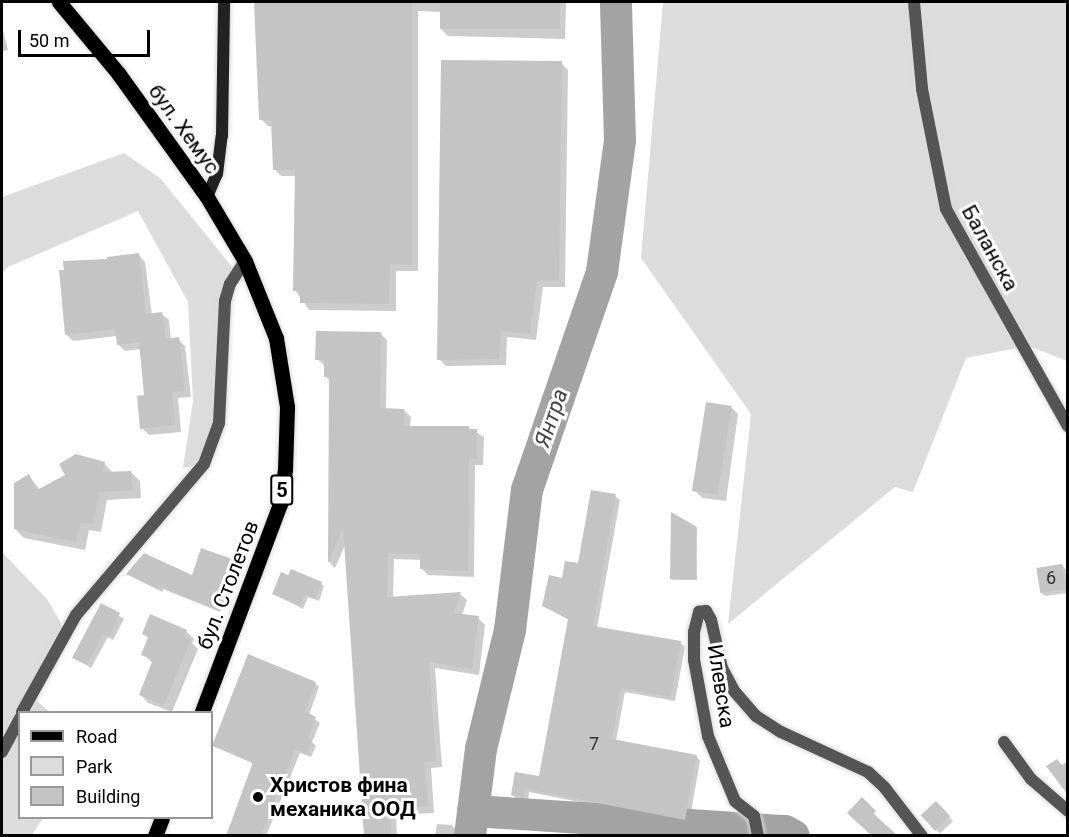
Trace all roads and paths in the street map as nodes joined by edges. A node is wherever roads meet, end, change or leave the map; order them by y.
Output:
1 (59, 2) edge
2 (224, 2) edge
3 (914, 2) edge
4 (207, 197) junction
5 (245, 261) junction
6 (1068, 426) edge
7 (23, 711) edge
8 (202, 711) edge
9 (18, 722) edge
10 (1004, 742) dead end
11 (2, 752) edge
12 (1068, 811) edge
13 (162, 819) edge
14 (155, 836) edge
15 (758, 836) edge
16 (922, 836) edge

1 - 4 main road, бул. Хемус / 5
2 - 4 main road
3 - 6 street, Баланска
4 - 5 main road, 5
5 - 7 street
5 - 8 main road, бул. Столетов / 5
9 - 11 street
10 - 12 street
13 - 14 main road
15 - 16 street, Илевска

